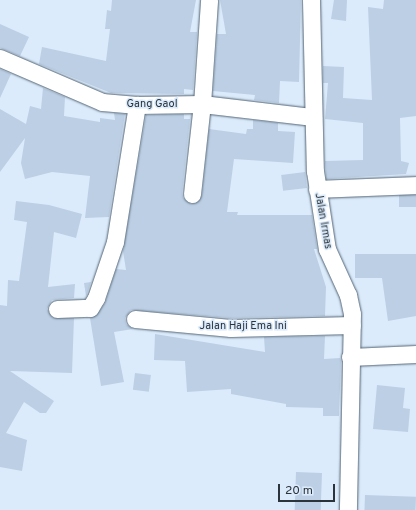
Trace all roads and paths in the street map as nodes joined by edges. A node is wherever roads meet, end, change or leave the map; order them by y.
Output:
1 (209, 0) edge
2 (310, 0) edge
3 (0, 58) edge
4 (202, 104) junction
5 (137, 105) junction
6 (313, 117) junction
7 (416, 185) edge
8 (317, 189) junction
9 (192, 194) dead end
10 (57, 309) dead end
11 (135, 319) dead end
12 (352, 325) junction
13 (416, 354) edge
14 (350, 357) junction
15 (348, 510) edge

1 - 4 street
2 - 6 street, Jalan Irmas
3 - 5 street, Gang Gaol
4 - 5 street, Gang Gaol
4 - 6 street, Gang Gaol
4 - 9 street
5 - 10 street
6 - 8 street, Jalan Irmas
7 - 8 street
8 - 12 street, Jalan Irmas
11 - 12 street, Jalan Haji Ema Ini
12 - 14 street, Jalan Irmas
13 - 14 street
14 - 15 street, Jalan Irmas

